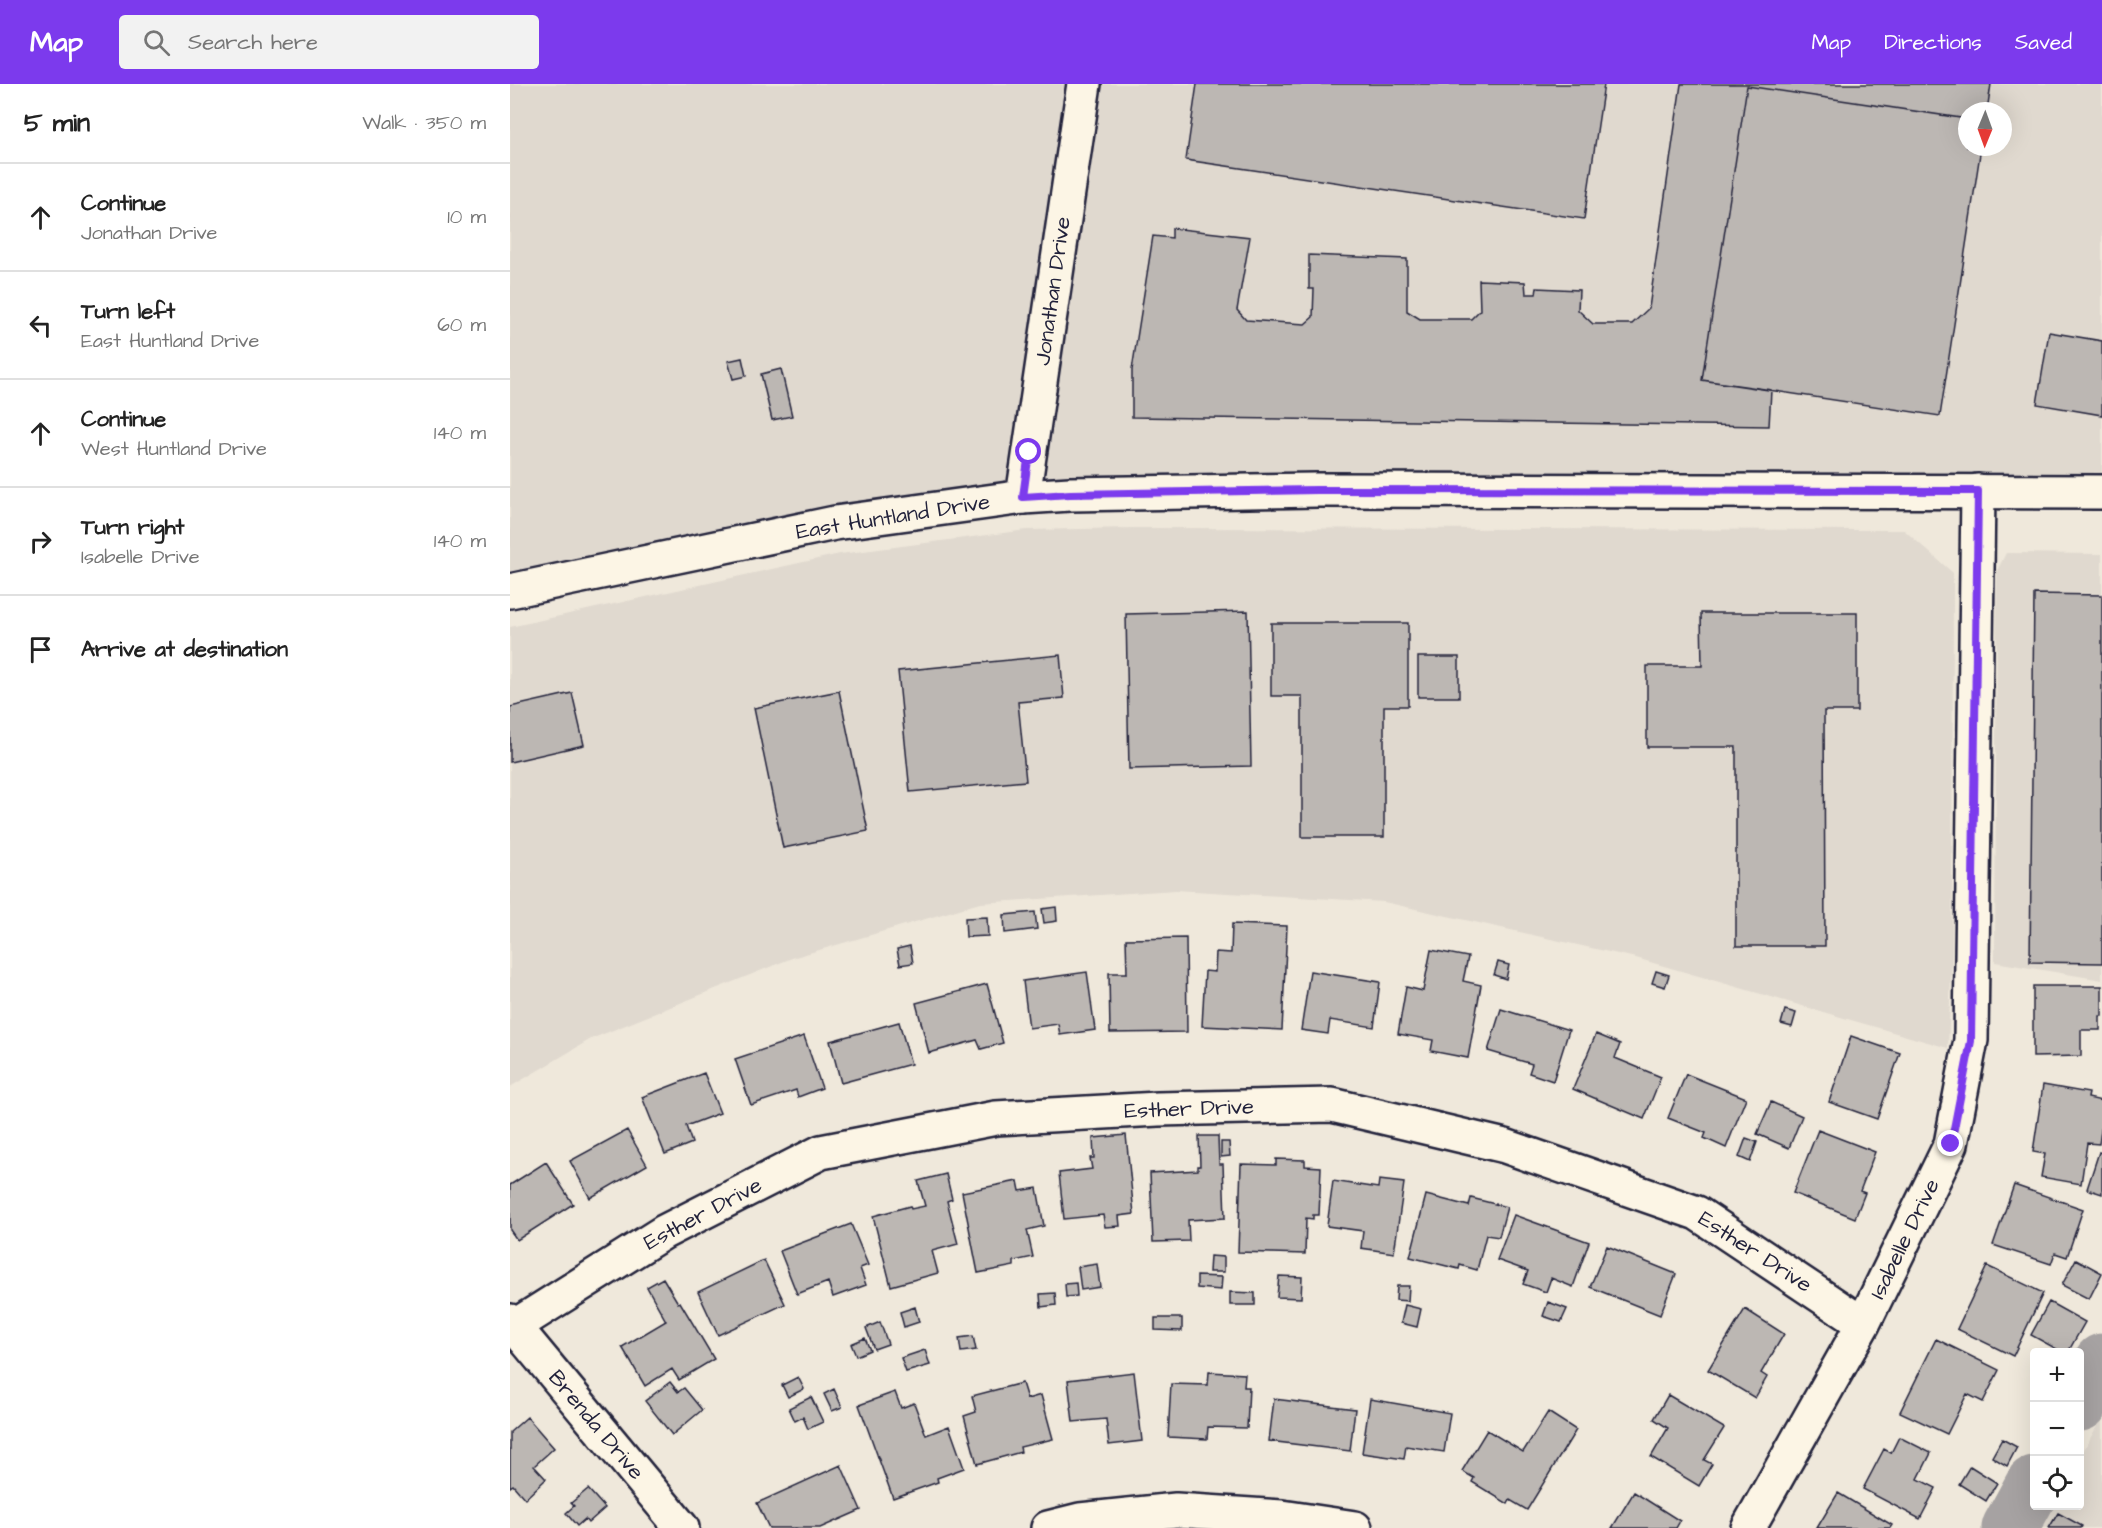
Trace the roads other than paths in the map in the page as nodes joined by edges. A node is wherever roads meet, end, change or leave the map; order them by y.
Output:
1 (1084, 84) edge
2 (1978, 491) junction
3 (2102, 492) edge
4 (1023, 497) junction
5 (510, 591) edge
6 (1863, 1324) junction
7 (511, 1325) edge
8 (682, 1528) edge
9 (1048, 1528) edge
10 (1355, 1528) edge
11 (1748, 1528) edge

1 - 4 street, Jonathan Drive
2 - 3 street, East Huntland Drive
2 - 4 street, East Huntland Drive
2 - 6 street, Isabelle Drive
4 - 5 street, East Huntland Drive
6 - 7 street, Esther Drive
6 - 11 street, Isabelle Drive
7 - 8 street, Brenda Drive
9 - 10 street

